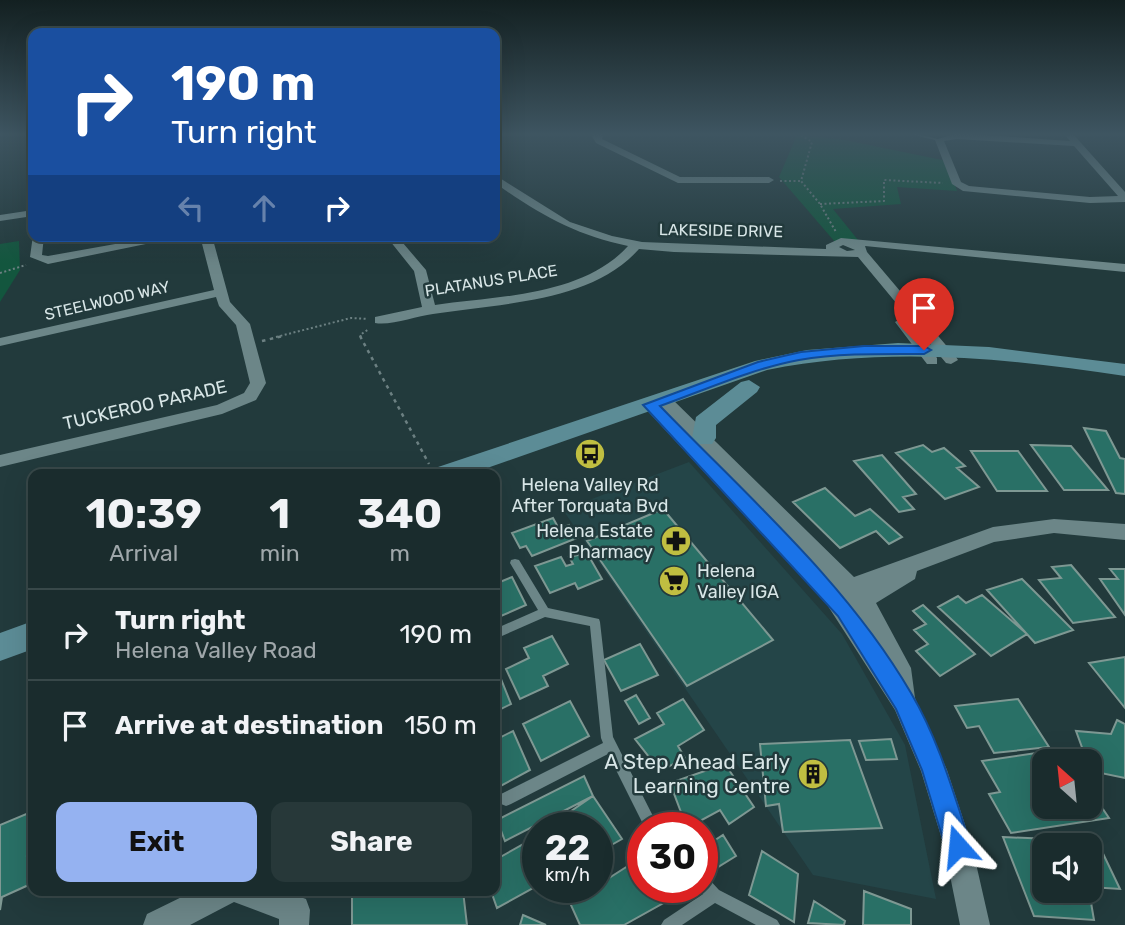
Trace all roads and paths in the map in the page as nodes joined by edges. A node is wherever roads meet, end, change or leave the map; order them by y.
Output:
1 (667, 176) edge
2 (802, 176) edge
3 (954, 176) edge
4 (1104, 176) edge
5 (769, 180) joint
6 (500, 181) edge
7 (801, 181) junction
8 (957, 184) junction
9 (1125, 197) edge
10 (820, 204) junction
11 (28, 214) edge
12 (0, 218) edge
13 (38, 242) edge
14 (148, 242) edge
15 (207, 242) edge
16 (396, 242) edge
17 (638, 244) junction
18 (852, 249) junction
19 (37, 255) junction
20 (1125, 268) edge
21 (0, 274) edge
22 (221, 292) junction
23 (429, 308) junction
24 (380, 320) junction
25 (909, 331) junction
26 (0, 342) edge
27 (248, 345) junction
28 (837, 352) junction
29 (937, 355) junction
30 (1125, 370) edge
31 (750, 387) junction
32 (663, 409) junction
33 (704, 438) junction
34 (0, 461) edge
35 (436, 469) edge
36 (449, 469) edge
37 (500, 472) edge
38 (1125, 532) edge
39 (515, 563) dead end
40 (849, 599) junction
41 (545, 612) junction
42 (28, 622) edge
43 (0, 631) edge
44 (500, 632) edge
45 (28, 637) edge
46 (0, 647) edge
47 (611, 746) junction
48 (506, 799) dead end
49 (644, 812) edge
50 (215, 896) edge
51 (257, 896) edge
52 (718, 898) edge
53 (701, 903) edge
54 (158, 925) edge
55 (294, 925) edge
56 (669, 925) edge
57 (772, 925) edge
58 (975, 925) edge

1 - 5 street
2 - 7 path
3 - 8 street
4 - 9 street
5 - 7 path
6 - 17 street, LAKESIDE DRIVE
7 - 10 path
8 - 9 street
8 - 10 path
10 - 18 path
11 - 12 street
13 - 19 street
14 - 19 street
15 - 22 street, TUCKEROO PARADE
16 - 23 street
17 - 18 street, LAKESIDE DRIVE
17 - 23 street, PLATANUS PLACE
18 - 20 street, LAKESIDE DRIVE
18 - 25 street
18 - 29 street
19 - 21 path
22 - 26 street, STEELWOOD WAY
22 - 27 street, TUCKEROO PARADE
23 - 24 street, PLATANUS PLACE
24 - 27 path
24 - 35 path
25 - 28 street
25 - 29 street
27 - 34 street, TUCKEROO PARADE
28 - 29 street
28 - 32 street
29 - 30 street
29 - 31 street
31 - 32 street
31 - 33 street
32 - 33 street
32 - 36 street
32 - 37 street
32 - 40 street
33 - 40 street
38 - 40 street
39 - 41 lane
40 - 58 street
41 - 44 lane
41 - 47 lane
42 - 43 street
45 - 46 street
47 - 48 lane
47 - 49 lane
50 - 54 street
51 - 55 street
52 - 57 lane
53 - 56 lane

